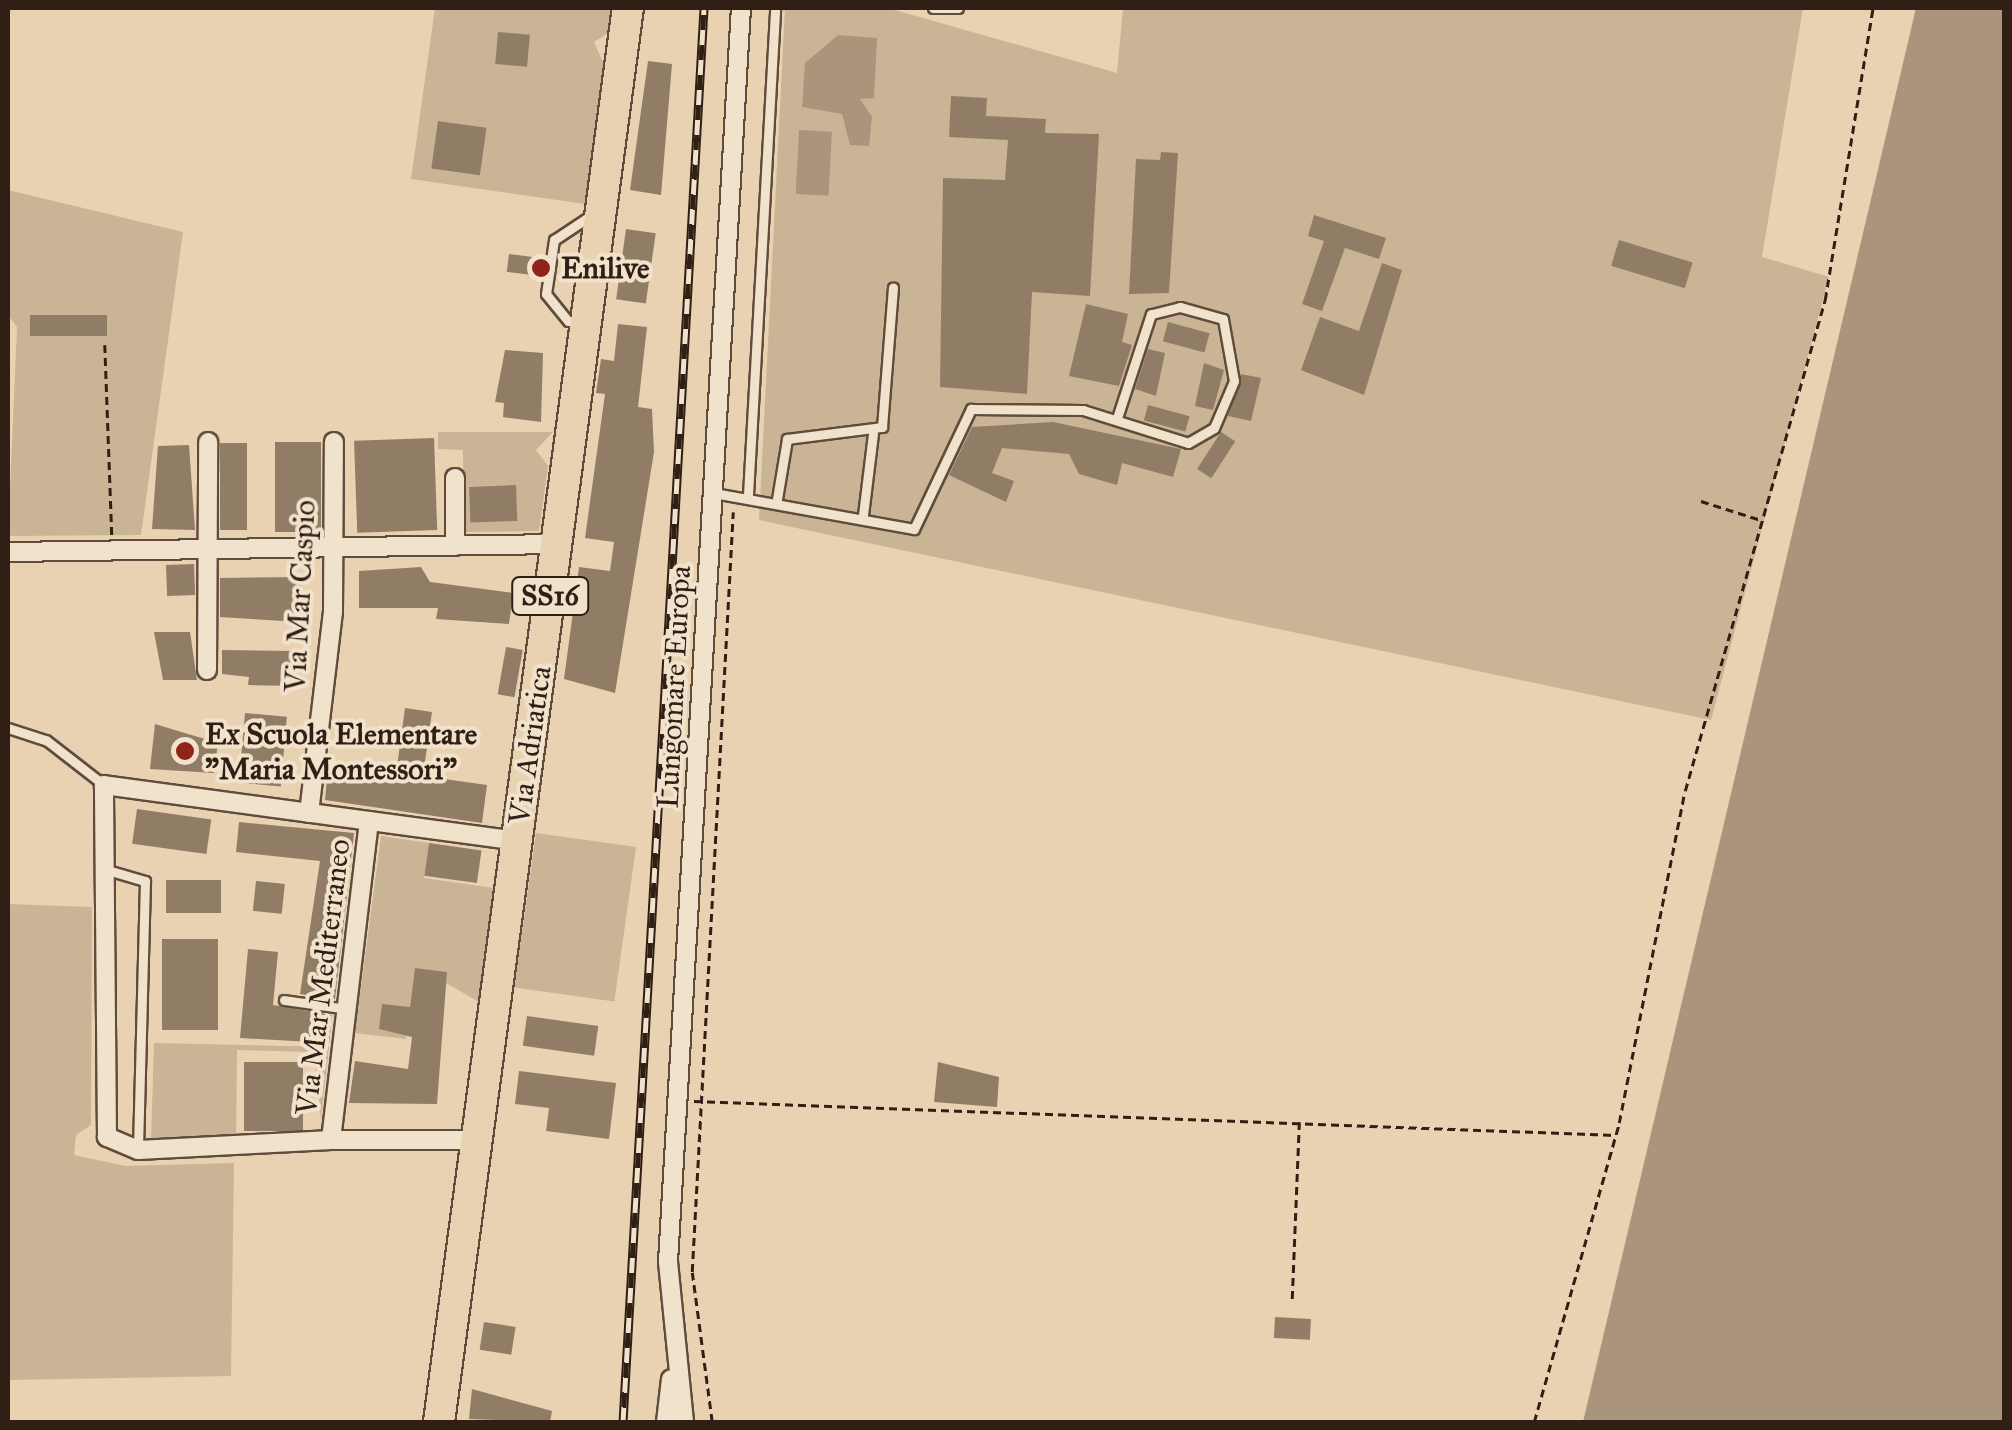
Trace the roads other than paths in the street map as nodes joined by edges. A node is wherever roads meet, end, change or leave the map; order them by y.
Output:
1 (628, 8) edge
2 (741, 8) edge
3 (774, 8) edge
4 (932, 8) edge
5 (958, 8) edge
6 (601, 215) junction
7 (893, 287) dead end
8 (586, 324) junction
9 (1117, 418) junction
10 (873, 434) junction
11 (208, 442) dead end
12 (334, 442) dead end
13 (454, 478) dead end
14 (712, 493) junction
15 (748, 495) junction
16 (777, 499) junction
17 (864, 515) junction
18 (557, 544) junction
19 (455, 546) junction
20 (333, 548) junction
21 (208, 550) junction
22 (8, 552) edge
23 (206, 670) dead end
24 (8, 728) edge
25 (104, 785) junction
26 (309, 813) junction
27 (370, 821) junction
28 (517, 841) junction
29 (104, 870) junction
30 (284, 1000) dead end
31 (346, 1009) junction
32 (331, 1140) junction
33 (477, 1140) junction
34 (138, 1150) junction
35 (674, 1369) junction
36 (439, 1422) edge
37 (666, 1422) edge
38 (684, 1422) edge

1 - 6 main road, Via Adriatica / SS16
2 - 14 street, Lungomare Europa
3 - 15 lane
4 - 5 lane
6 - 8 main road, Via Adriatica / SS16
6 - 8 lane
7 - 10 lane
8 - 18 main road, Via Adriatica / SS16
9 - 9 lane
9 - 17 lane
10 - 16 lane
10 - 17 lane
11 - 21 street
12 - 20 street, Via Mar Caspio
13 - 19 street
14 - 15 lane
14 - 35 street, Lungomare Europa
15 - 16 lane
16 - 17 lane
18 - 19 street
18 - 28 main road, Via Adriatica / SS16
19 - 20 street
20 - 21 street
20 - 26 street, Via Mar Caspio
21 - 22 street
21 - 23 street
24 - 25 lane
25 - 26 street
25 - 29 street
26 - 27 street
27 - 28 street
27 - 31 street, Via Mar Mediterraneo
28 - 33 main road, Via Adriatica / SS16
29 - 34 street
29 - 34 lane
30 - 31 lane
31 - 32 street, Via Mar Mediterraneo
32 - 33 street, Via Mar Mediterraneo
32 - 34 street, Via Mar Mediterraneo
33 - 36 main road, Via Adriatica / SS16
35 - 37 street, Lungomare Europa
35 - 38 street, Lungomare Europa

